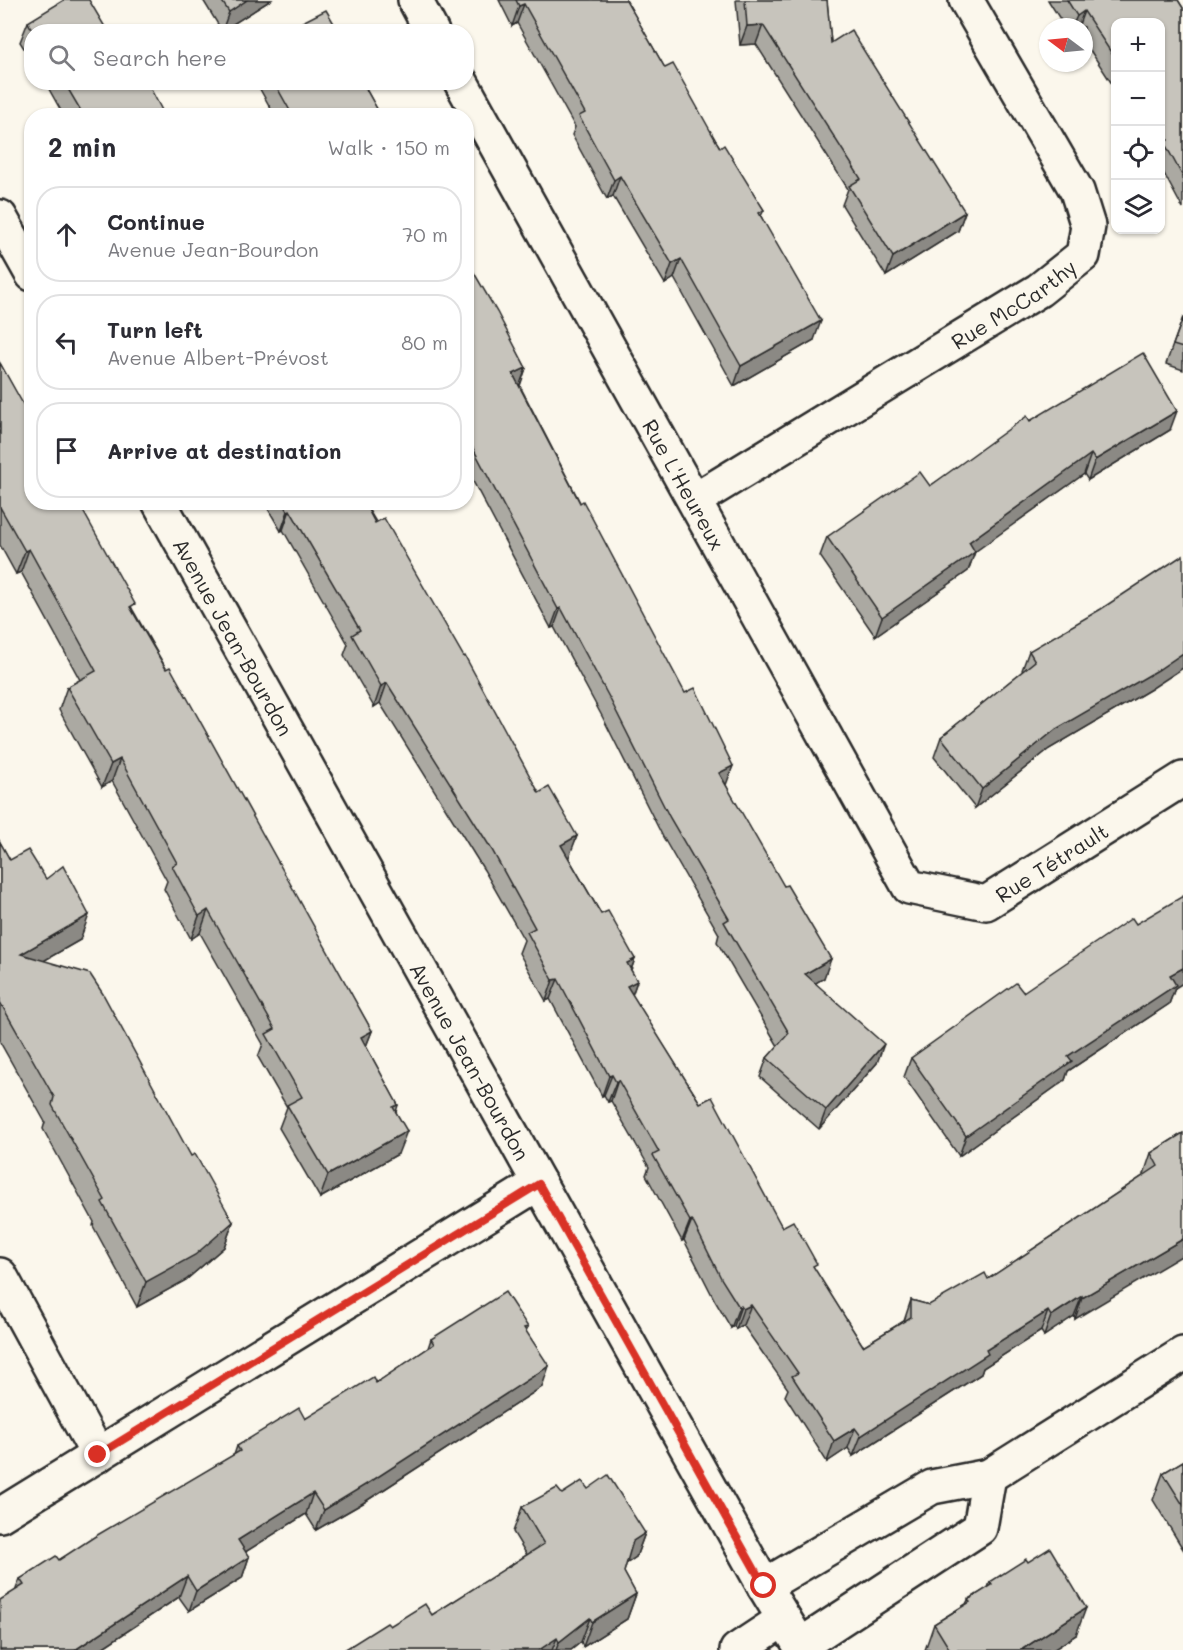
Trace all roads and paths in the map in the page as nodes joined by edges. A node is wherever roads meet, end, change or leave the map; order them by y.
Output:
1 (415, 0) edge
2 (966, 0) edge
3 (428, 24) edge
4 (465, 90) edge
5 (0, 217) edge
6 (24, 260) edge
7 (695, 500) junction
8 (163, 510) edge
9 (1183, 778) edge
10 (909, 887) joint
11 (539, 1184) junction
12 (0, 1275) edge
13 (1183, 1354) edge
14 (98, 1455) junction
15 (989, 1476) junction
16 (0, 1515) edge
17 (764, 1586) junction
18 (796, 1638) edge
19 (737, 1650) edge

1 - 3 street
2 - 7 street, Rue McCarthy
4 - 7 street, Rue L'Heureux
5 - 6 street
7 - 10 street, Rue L'Heureux
8 - 11 street, Avenue Jean-Bourdon
9 - 10 street, Rue Tétrault
11 - 14 street
11 - 17 street, Avenue Jean-Bourdon
12 - 14 street
13 - 15 street
14 - 16 street
15 - 17 street
15 - 18 street
17 - 18 street, Avenue Jean-Bourdon
18 - 19 street

